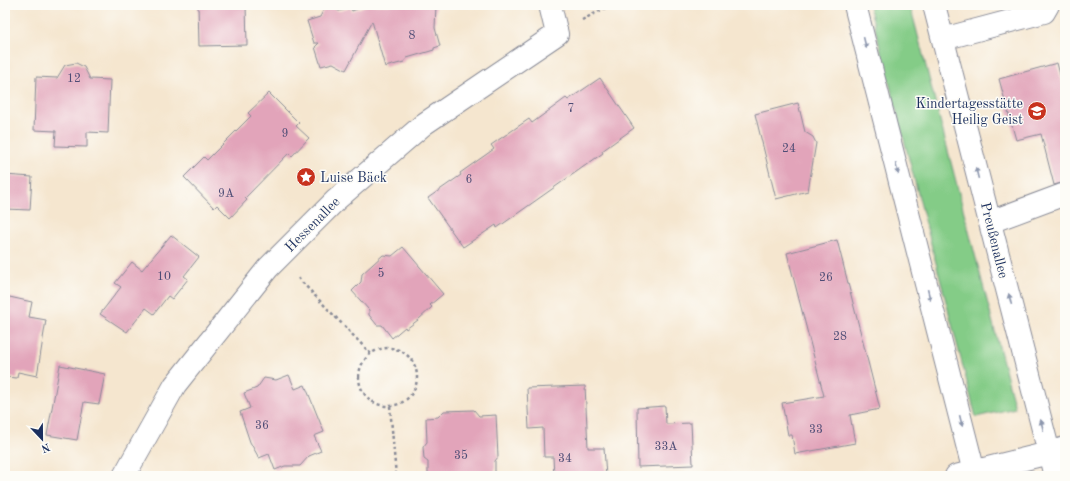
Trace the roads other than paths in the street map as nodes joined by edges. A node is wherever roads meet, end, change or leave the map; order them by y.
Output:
1 (550, 5) edge
2 (855, 5) edge
3 (934, 5) edge
4 (1048, 5) edge
5 (943, 39) junction
6 (1065, 194) edge
7 (990, 222) junction
8 (1057, 451) edge
9 (968, 475) edge
10 (124, 476) edge
11 (1055, 476) edge

1 - 10 street, Hessenallee
2 -> 9 street
3 - 5 street, Preußenallee
4 - 5 street
7 -> 5 street, Preußenallee
6 - 7 street
8 -> 7 street, Preußenallee
8 - 9 street
8 - 11 street, Preußenallee

